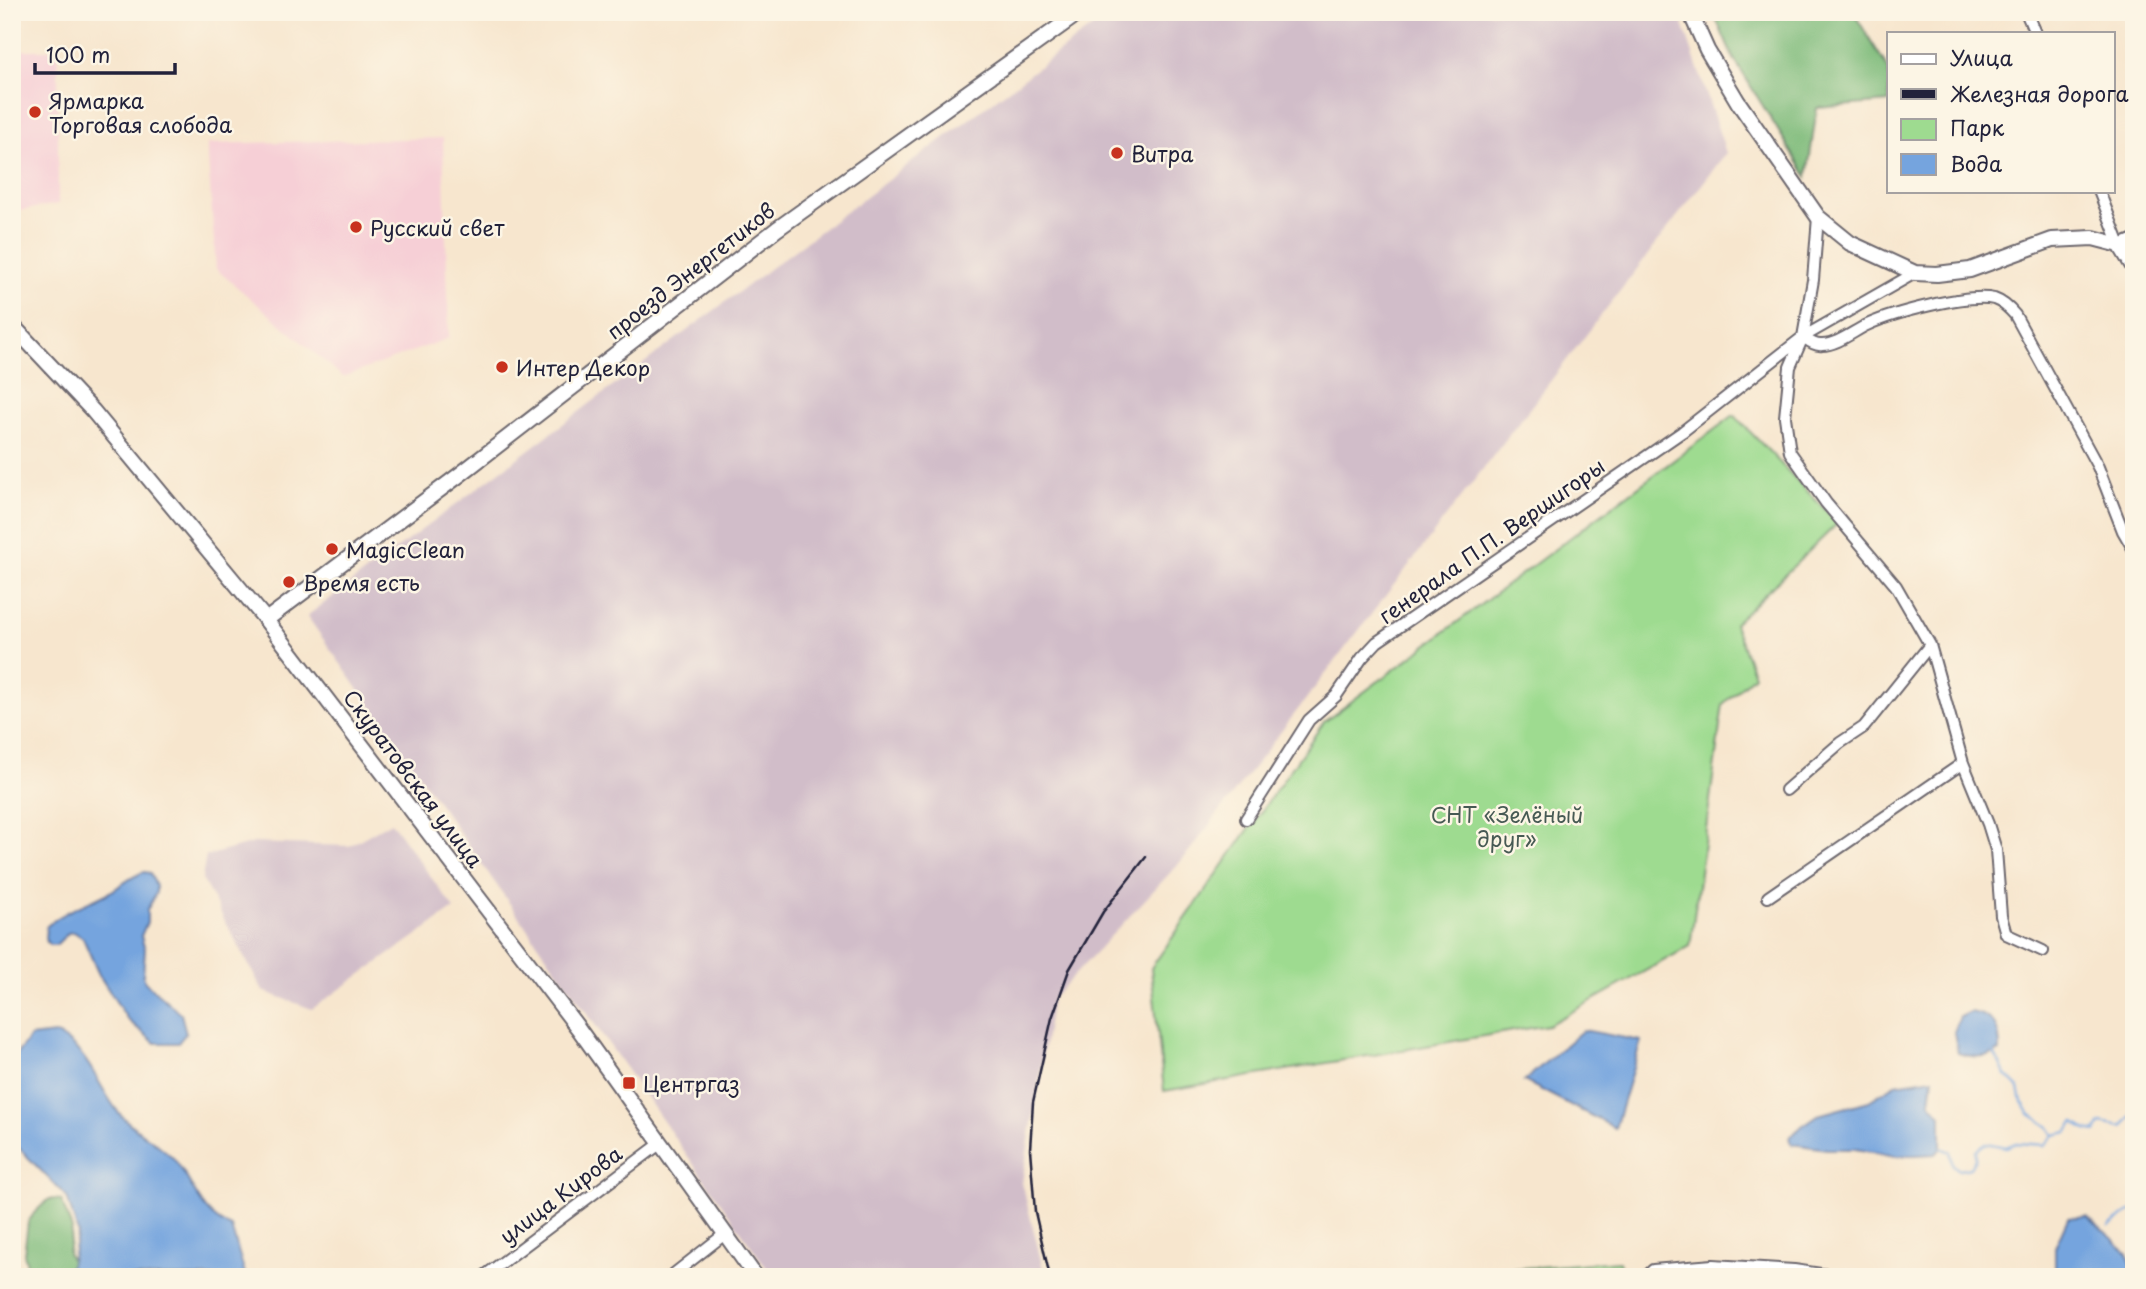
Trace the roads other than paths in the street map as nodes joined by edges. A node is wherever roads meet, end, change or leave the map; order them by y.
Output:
1 (1080, 12) edge
2 (1690, 12) edge
3 (2026, 12) edge
4 (2035, 32) edge
5 (2099, 192) edge
6 (1818, 218) junction
7 (2134, 239) edge
8 (2120, 245) junction
9 (2134, 268) edge
10 (1915, 273) junction
11 (12, 325) edge
12 (1802, 337) junction
13 (2134, 550) edge
14 (266, 620) junction
15 (1930, 645) junction
16 (1962, 763) junction
17 (1786, 790) dead end
18 (1246, 819) dead end
19 (1768, 897) dead end
20 (2043, 951) dead end
21 (661, 1143) junction
22 (726, 1233) junction
23 (483, 1277) edge
24 (670, 1277) edge
25 (756, 1277) edge
26 (1646, 1277) edge
27 (1840, 1277) edge

1 - 14 street, проезд Энергетиков
2 - 6 street
3 - 4 street
5 - 8 street
6 - 10 street
6 - 12 street
7 - 8 street
8 - 9 street
8 - 10 street
10 - 12 street, генерала П.П. Вершигоры
11 - 14 street, Скуратовская улица
12 - 13 street
12 - 15 street
12 - 18 street, генерала П.П. Вершигоры
14 - 21 street, Скуратовская улица
15 - 16 street
15 - 17 street
16 - 19 street
16 - 20 street
21 - 22 street, Скуратовская улица
21 - 23 street, улица Кирова
22 - 24 street
22 - 25 street, Скуратовская улица
26 - 27 street

